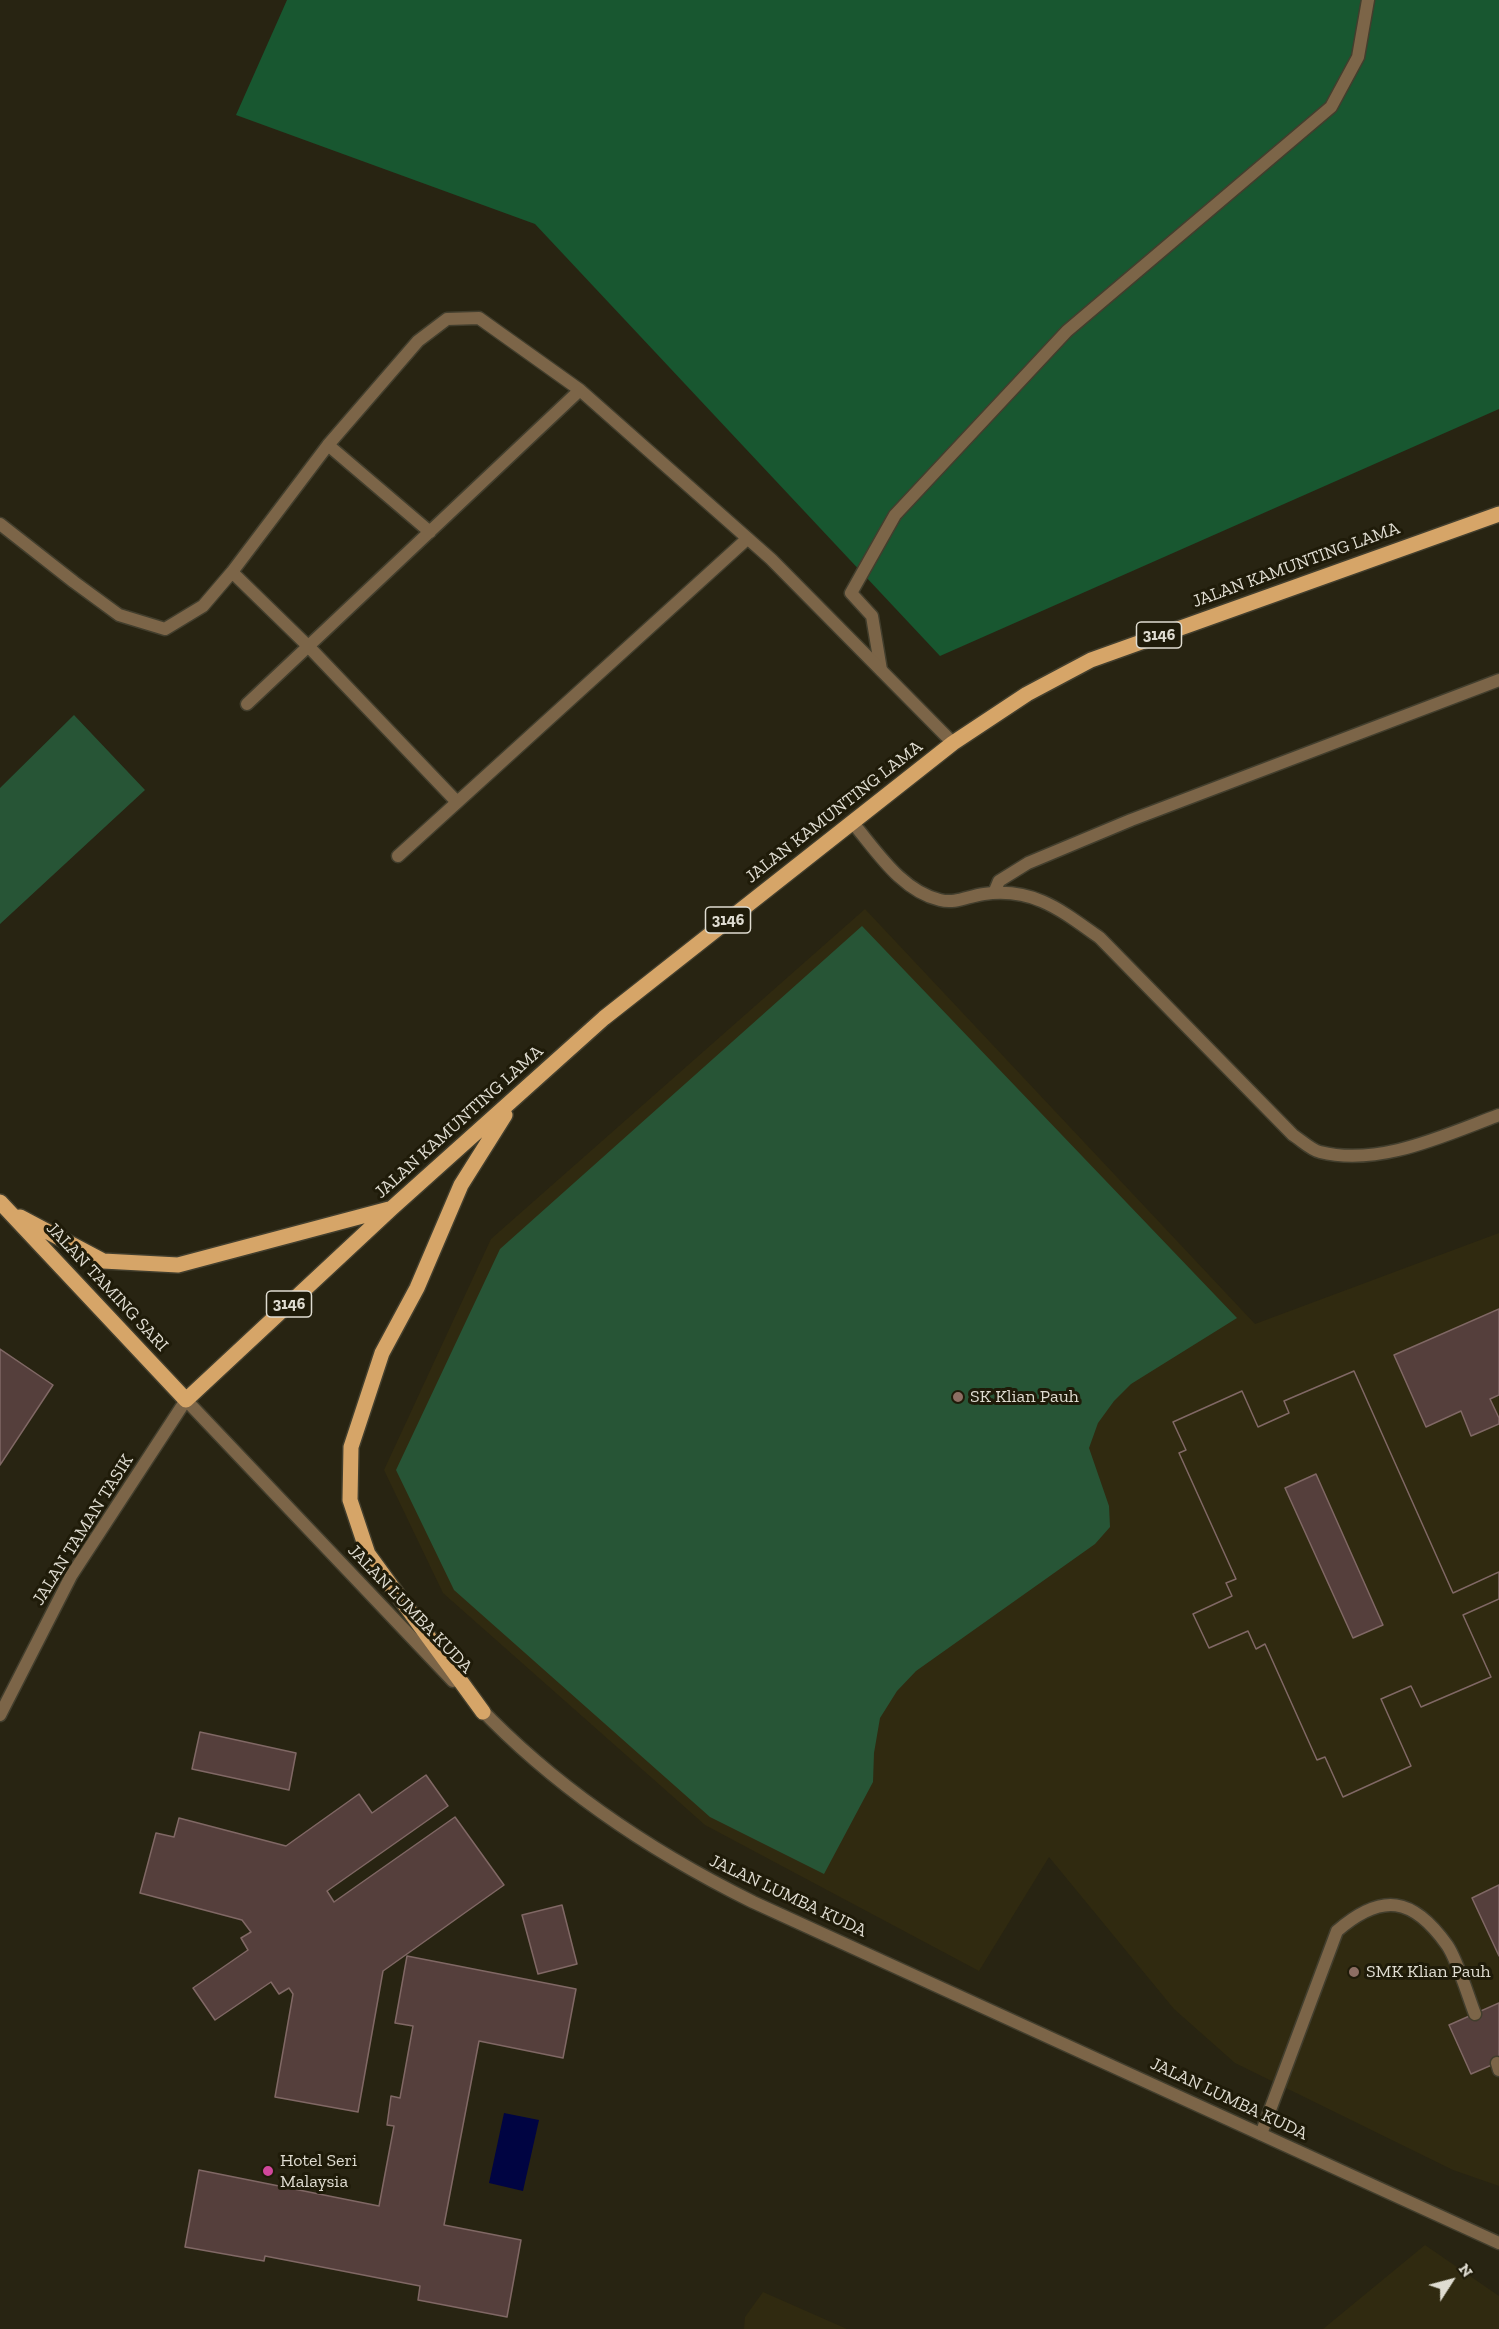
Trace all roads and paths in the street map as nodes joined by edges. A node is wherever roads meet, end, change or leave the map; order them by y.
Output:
1 (1368, 0) edge
2 (580, 390) junction
3 (328, 445) junction
4 (1499, 514) edge
5 (0, 524) edge
6 (430, 532) junction
7 (747, 539) junction
8 (232, 572) junction
9 (309, 647) junction
10 (881, 670) junction
11 (1499, 680) edge
12 (247, 704) dead end
13 (953, 743) junction
14 (458, 802) junction
15 (852, 822) junction
16 (398, 856) dead end
17 (994, 893) junction
18 (515, 1100) junction
19 (1499, 1115) edge
20 (5, 1207) edge
21 (392, 1208) junction
22 (186, 1400) junction
23 (483, 1712) junction
24 (0, 1715) edge
25 (1475, 2014) dead end
26 (1261, 2134) junction
27 (1499, 2243) edge

1 - 10 street
2 - 3 street
2 - 6 street
2 - 7 street
3 - 6 street
3 - 8 street
4 - 13 main road, JALAN KAMUNTING LAMA / 3146
5 - 8 street
6 - 9 street
7 - 10 street
7 - 14 street
8 - 9 street
9 - 12 street
9 - 14 street
10 - 13 street
11 - 17 street
13 - 15 main road, JALAN KAMUNTING LAMA / 3146
14 - 16 street
15 - 17 street
15 - 18 main road, JALAN KAMUNTING LAMA / 3146
17 - 19 street
18 - 21 main road, JALAN KAMUNTING LAMA / 3146
18 - 23 main road
20 - 21 main road
20 - 22 main road, JALAN TAMING SARI
21 - 22 main road, JALAN KAMUNTING LAMA / 3146
22 - 23 street, JALAN LUMBA KUDA
22 - 24 street, JALAN TAMAN TASIK
23 - 26 street, JALAN LUMBA KUDA
25 - 26 street
26 - 27 street, JALAN LUMBA KUDA

